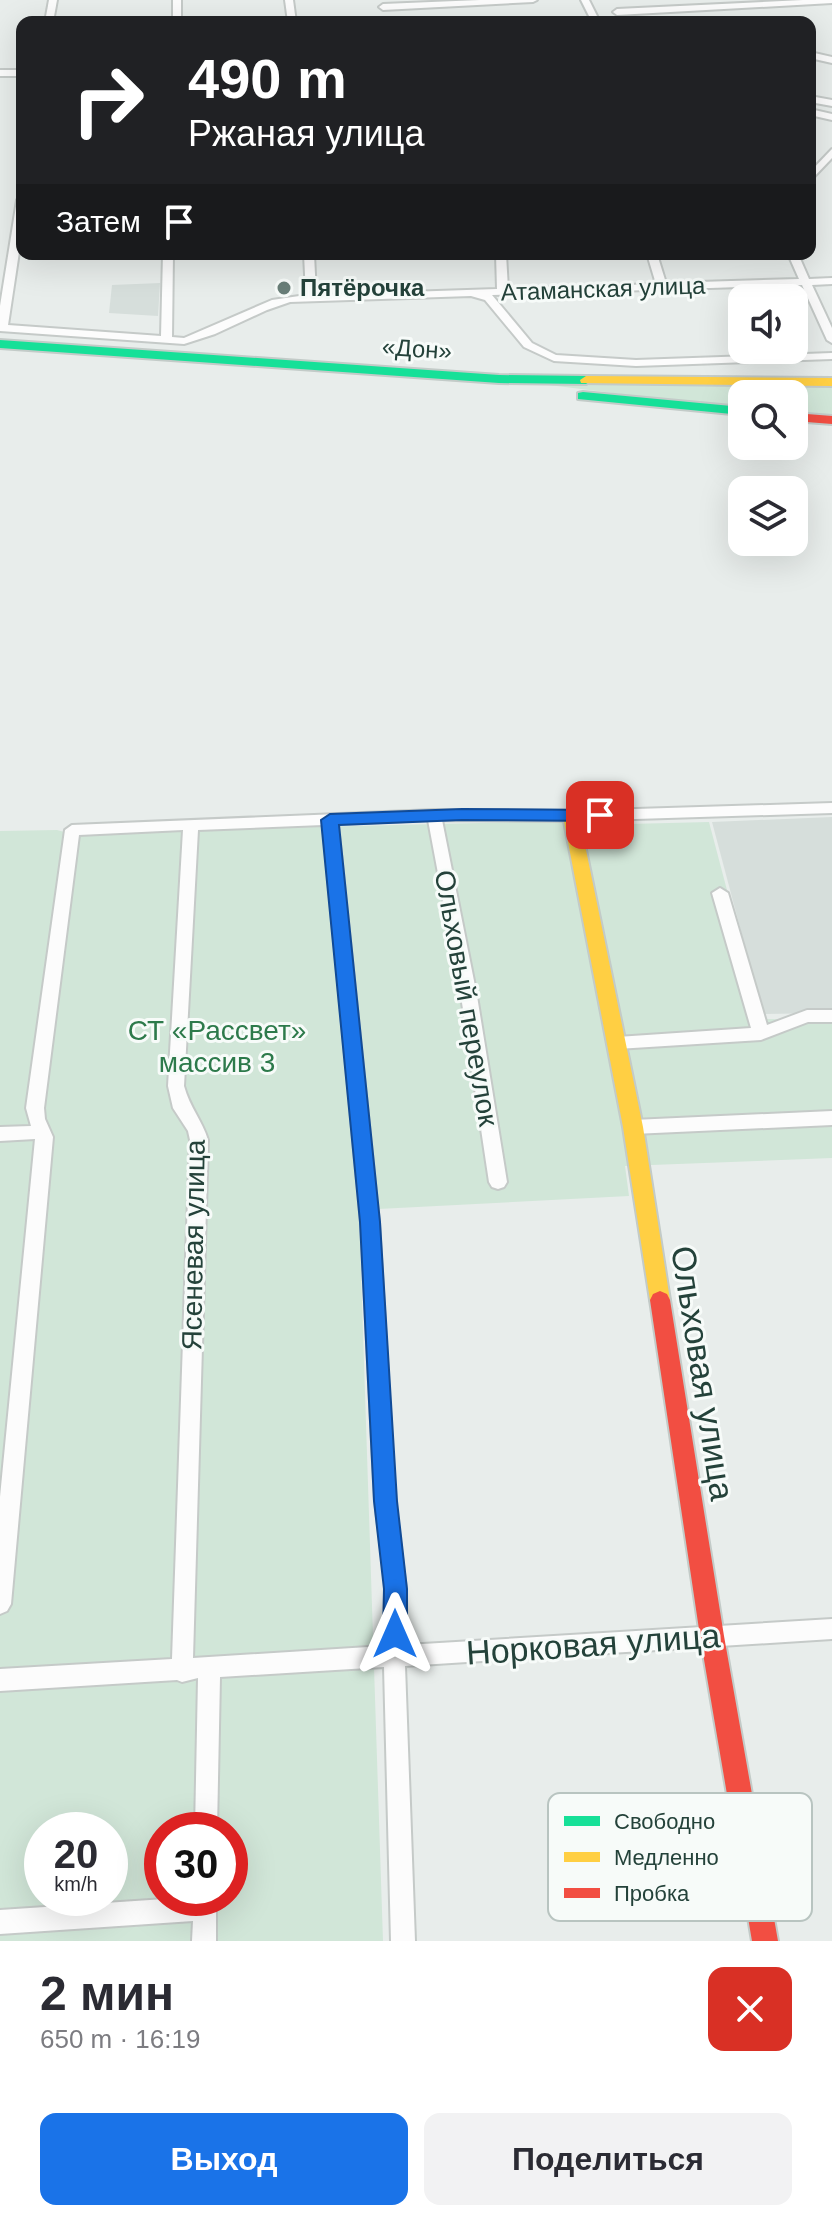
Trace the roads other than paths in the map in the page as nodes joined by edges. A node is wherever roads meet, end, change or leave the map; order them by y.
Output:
1 (533, 0) edge
2 (613, 0) edge
3 (805, 1) edge
4 (832, 1) edge
5 (382, 4) edge
6 (716, 7) edge
7 (617, 12) junction
8 (619, 16) edge
9 (832, 152) edge
10 (816, 170) edge
11 (16, 238) edge
12 (168, 260) edge
13 (309, 260) edge
14 (502, 260) edge
15 (654, 260) edge
16 (796, 260) edge
17 (832, 281) edge
18 (805, 282) junction
19 (662, 287) junction
20 (502, 292) junction
21 (469, 293) junction
22 (311, 297) junction
23 (1, 333) edge
24 (166, 340) junction
25 (832, 340) edge
26 (0, 353) edge
27 (832, 356) edge
28 (832, 382) edge
29 (728, 410) edge
30 (808, 418) edge
31 (832, 420) edge
32 (832, 808) edge
33 (434, 815) junction
34 (571, 816) junction
35 (330, 820) junction
36 (191, 825) junction
37 (720, 893) dead end
38 (832, 1016) edge
39 (761, 1034) junction
40 (617, 1043) junction
41 (832, 1118) edge
42 (633, 1127) junction
43 (43, 1132) junction
44 (0, 1134) edge
45 (498, 1182) dead end
46 (0, 1604) edge
47 (832, 1629) edge
48 (712, 1636) junction
49 (395, 1657) junction
50 (209, 1668) junction
51 (182, 1671) junction
52 (0, 1680) edge
53 (739, 1793) edge
54 (206, 1812) edge
55 (144, 1909) edge
56 (205, 1916) edge
57 (762, 1921) edge
58 (0, 1922) edge
59 (204, 1941) edge
60 (403, 1941) edge
61 (765, 1941) edge

1 - 5 street
2 - 7 street
3 - 4 street
3 - 6 street
6 - 7 street
7 - 8 street
9 - 10 street
11 - 23 street
12 - 24 street
13 - 22 street
14 - 20 street
15 - 19 street
16 - 18 street
17 - 18 street, Атаманская улица
18 - 19 street, Атаманская улица
18 - 25 street
19 - 20 street, Атаманская улица
20 - 21 street, Атаманская улица
21 - 22 street, Атаманская улица
21 - 27 street
22 - 24 street, Атаманская улица
23 - 24 street, Атаманская улица
23 - 28 main road, «Дон»
26 - 29 main road, «Дон»
30 - 31 main road
32 - 34 street
33 - 34 street
33 - 35 street
33 - 45 street, Ольховый переулок
34 - 40 main road, Ольховая улица
35 - 36 street
35 - 49 street
36 - 43 street
36 - 51 street, Ясеневая улица
37 - 39 street
38 - 39 street
39 - 40 street
40 - 42 main road, Ольховая улица
41 - 42 street
42 - 48 main road, Ольховая улица
43 - 44 street
43 - 46 street
47 - 48 street, Норковая улица
48 - 49 street, Норковая улица
48 - 53 main road, Ольховая улица
49 - 50 street, Норковая улица
49 - 60 street
50 - 51 street, Норковая улица
50 - 54 street
51 - 52 street, Норковая улица
55 - 58 street
56 - 59 street
57 - 61 main road, Ольховая улица

